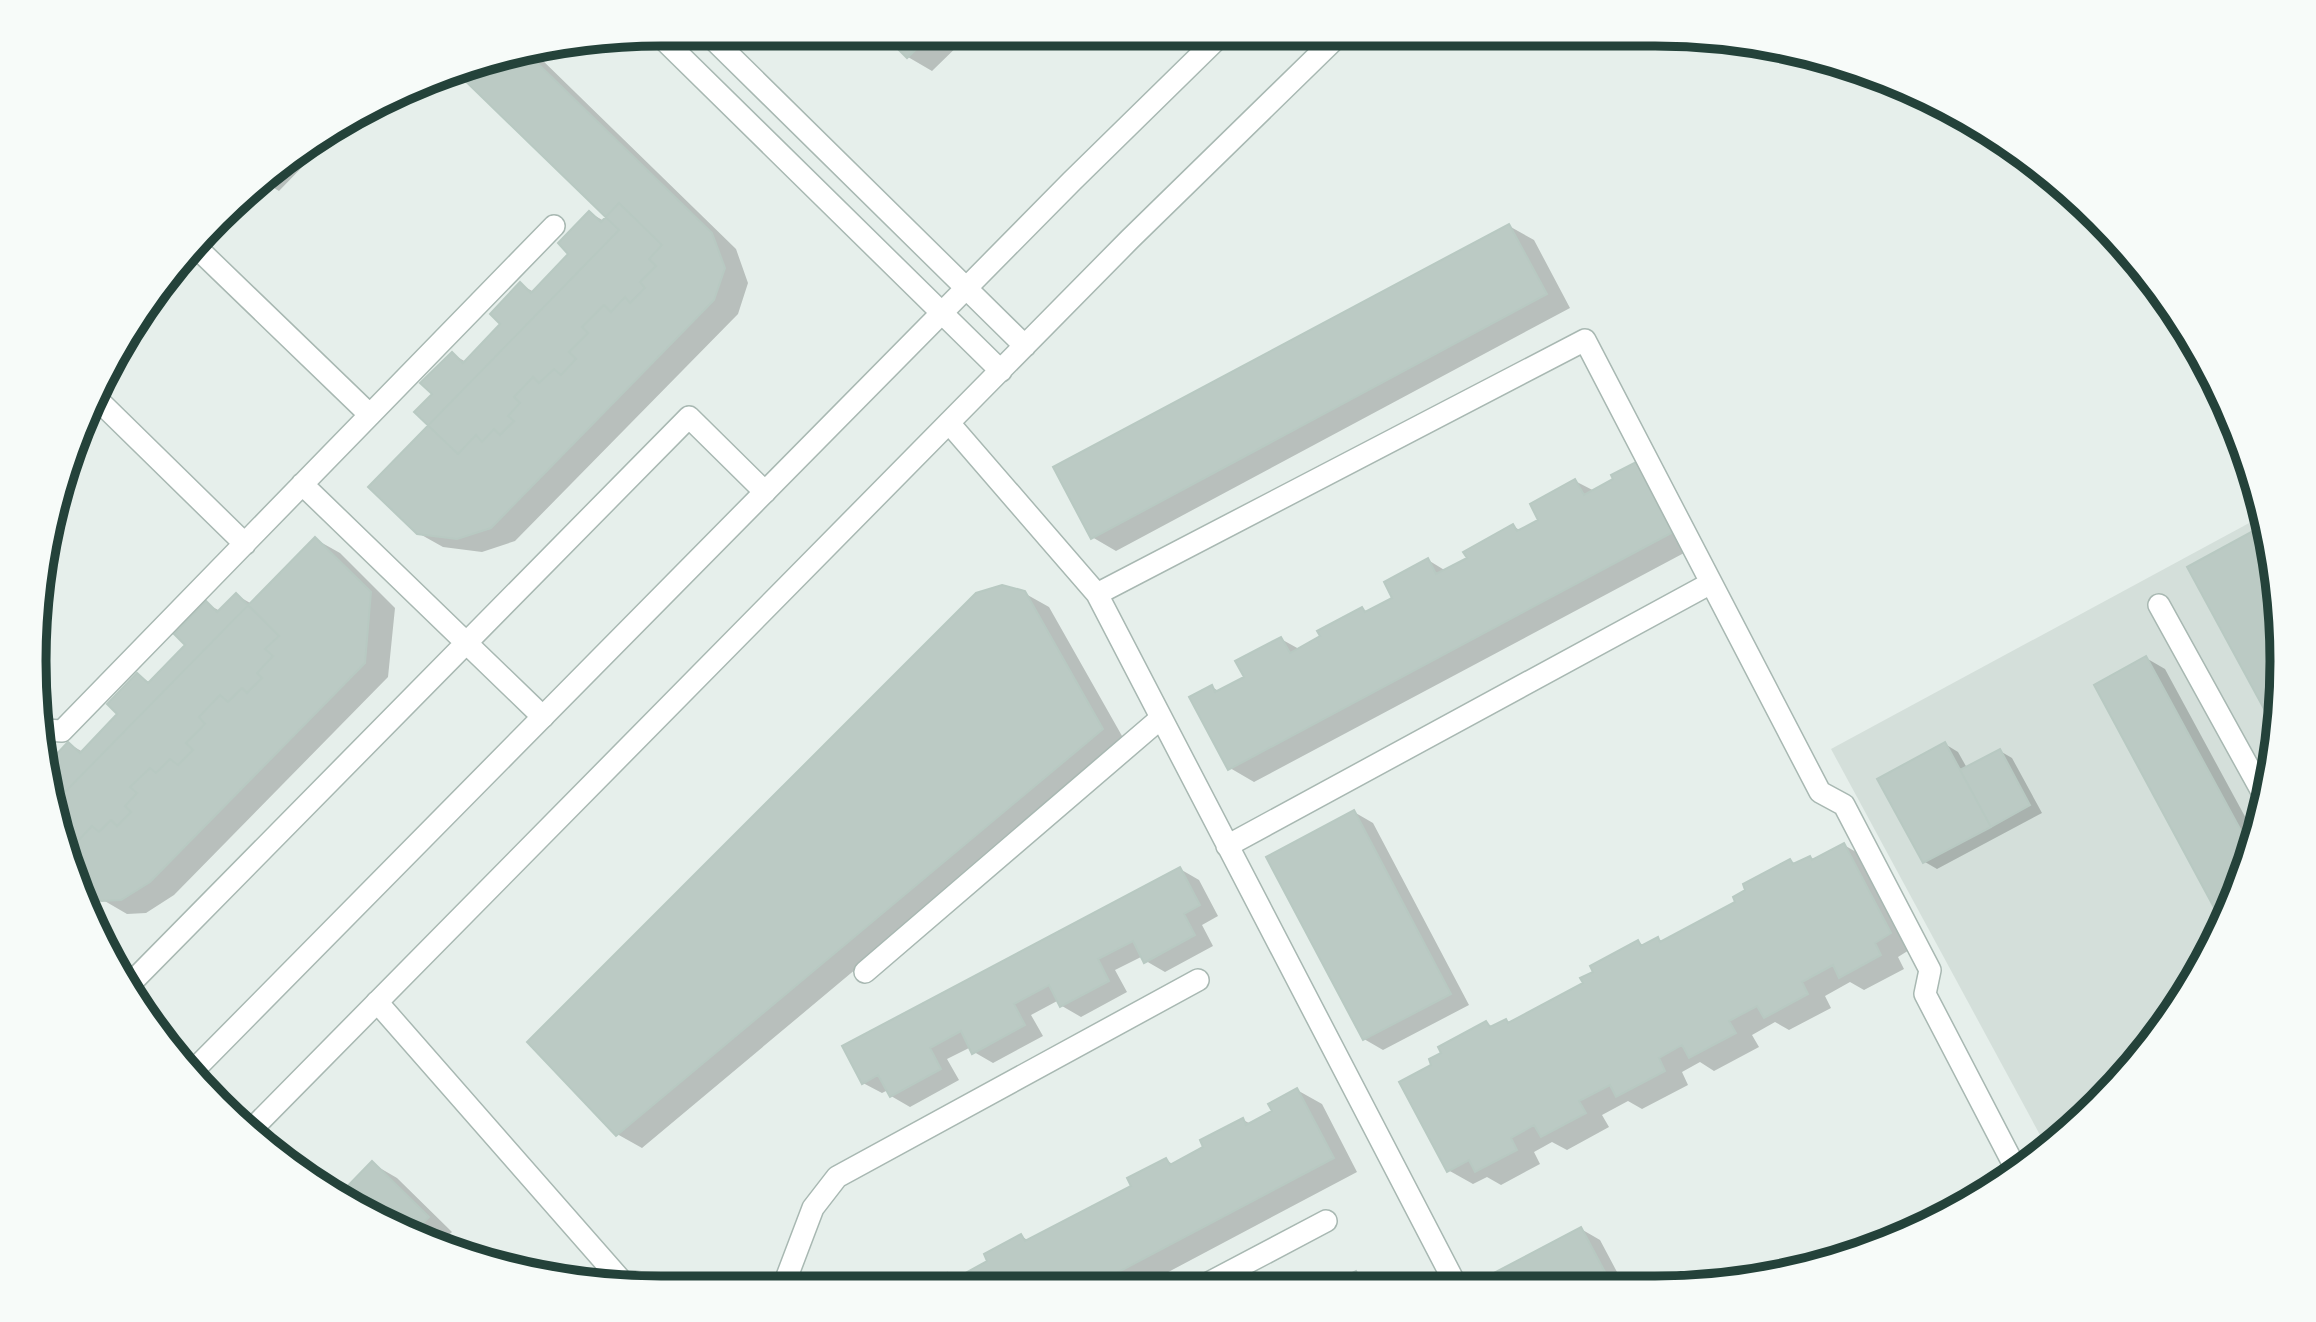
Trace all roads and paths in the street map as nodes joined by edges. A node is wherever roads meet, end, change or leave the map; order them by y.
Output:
1 (669, 46) edge
2 (720, 46) edge
3 (1210, 46) edge
4 (1328, 46) edge
5 (554, 226) dead end
6 (201, 252) edge
7 (966, 288) junction
8 (942, 313) junction
9 (1025, 346) junction
10 (1001, 372) junction
11 (102, 404) edge
12 (370, 415) junction
13 (949, 423) junction
14 (302, 484) junction
15 (765, 492) junction
16 (245, 544) junction
17 (1711, 583) junction
18 (1097, 594) junction
19 (2159, 606) dead end
20 (467, 644) junction
21 (542, 717) junction
22 (1161, 718) junction
23 (50, 731) edge
24 (2258, 785) edge
25 (1227, 846) junction
26 (865, 972) dead end
27 (134, 979) edge
28 (1198, 980) dead end
29 (377, 1002) junction
30 (198, 1066) edge
31 (256, 1125) edge
32 (2012, 1162) edge
33 (1326, 1221) dead end
34 (616, 1275) edge
35 (787, 1276) edge
36 (1222, 1276) edge
37 (1451, 1276) edge

1 - 8 street
2 - 7 street
3 - 7 street
4 - 9 street
5 - 12 street
6 - 12 street
7 - 8 street
7 - 9 street
8 - 10 street
8 - 15 street
9 - 10 street
10 - 13 street
11 - 16 street
12 - 14 street
13 - 18 street
13 - 29 street
14 - 16 street
14 - 20 street
15 - 20 street
15 - 21 street
16 - 23 street
17 - 18 street
17 - 25 street
17 - 32 street
18 - 22 street
19 - 24 street
20 - 21 street
20 - 27 street
21 - 30 street
22 - 25 street
22 - 26 street
25 - 37 street
28 - 35 street
29 - 31 street
29 - 34 street
33 - 36 street

